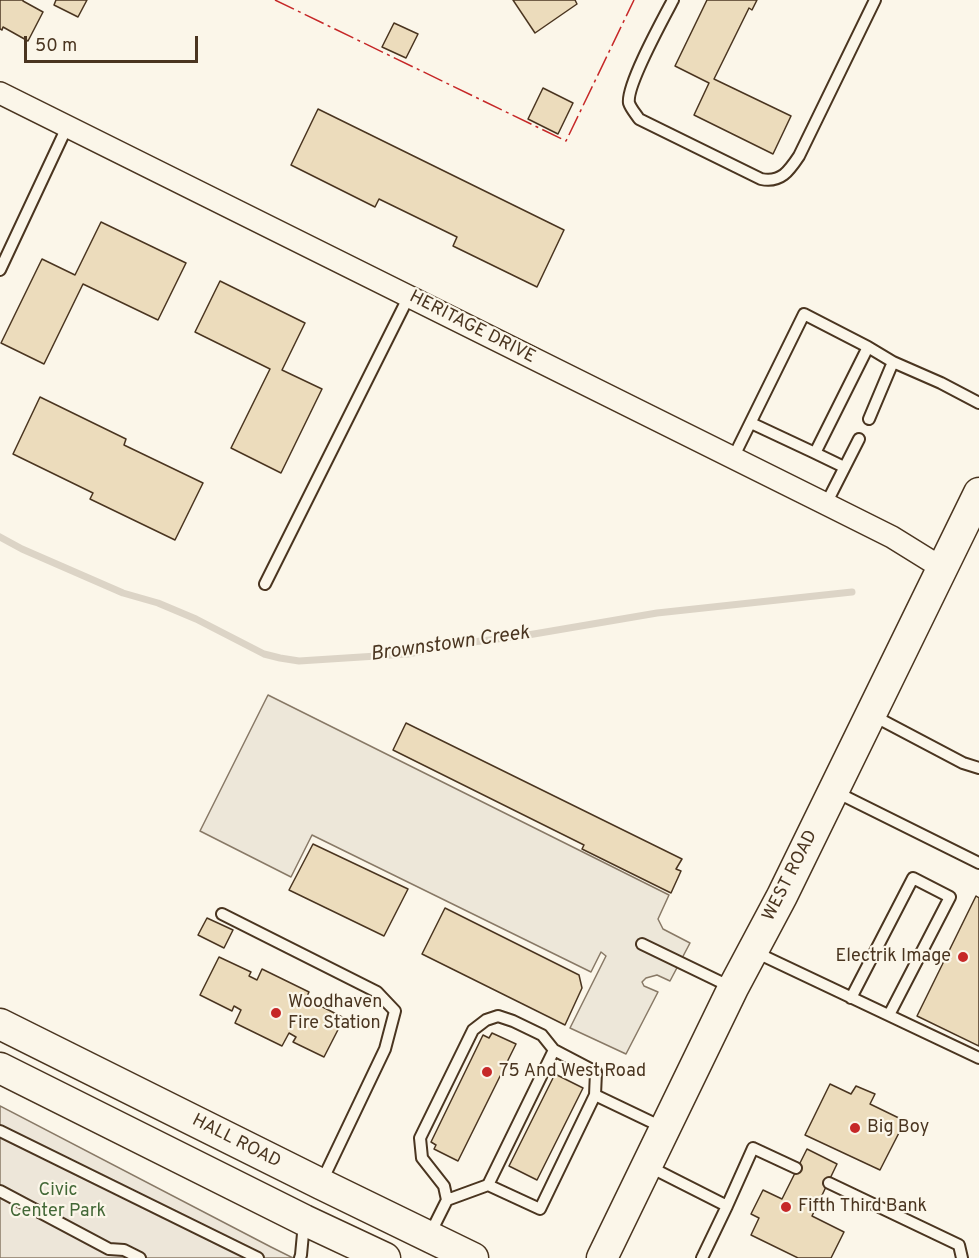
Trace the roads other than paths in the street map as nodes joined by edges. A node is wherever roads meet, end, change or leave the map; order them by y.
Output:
1 (673, 0) edge
2 (875, 0) edge
3 (0, 93) edge
4 (68, 127) junction
5 (0, 270) edge
6 (409, 296) junction
7 (868, 347) junction
8 (893, 362) junction
9 (979, 403) edge
10 (869, 419) dead end
11 (751, 423) junction
12 (859, 439) dead end
13 (815, 453) junction
14 (733, 458) junction
15 (844, 467) junction
16 (979, 493) edge
17 (826, 504) junction
18 (942, 568) junction
19 (265, 584) dead end
20 (871, 714) junction
21 (979, 768) edge
22 (833, 791) junction
23 (979, 863) edge
24 (222, 914) dead end
25 (642, 944) dead end
26 (753, 951) junction
27 (733, 988) junction
28 (851, 998) junction
29 (889, 1016) junction
30 (9, 1029) edge
31 (554, 1050) junction
32 (979, 1058) edge
33 (0, 1068) edge
34 (595, 1095) junction
35 (665, 1128) junction
36 (0, 1131) edge
37 (647, 1165) junction
38 (796, 1168) dead end
39 (829, 1183) dead end
40 (321, 1184) junction
41 (489, 1185) junction
42 (0, 1191) edge
43 (447, 1200) junction
44 (727, 1206) junction
45 (304, 1220) junction
46 (423, 1247) edge
47 (140, 1258) edge
48 (258, 1258) edge
49 (300, 1258) edge
50 (385, 1258) edge
51 (473, 1258) edge
52 (602, 1258) edge
53 (702, 1258) edge
54 (962, 1258) edge

1 - 2 lane
3 - 4 street, HERITAGE DRIVE
4 - 5 lane
4 - 6 street, HERITAGE DRIVE
6 - 14 street, HERITAGE DRIVE
6 - 19 lane
7 - 8 lane
7 - 11 lane
7 - 13 lane
8 - 9 lane
8 - 10 lane
11 - 13 lane
11 - 14 lane
12 - 15 lane
13 - 15 lane
14 - 17 street, HERITAGE DRIVE
15 - 17 lane
16 - 18 street, WEST ROAD
17 - 18 street, HERITAGE DRIVE
18 - 20 street, WEST ROAD
20 - 21 lane
20 - 22 street, WEST ROAD
22 - 23 lane
22 - 26 street, WEST ROAD
24 - 40 lane
25 - 27 lane
26 - 27 street, WEST ROAD
26 - 28 lane
27 - 35 street, WEST ROAD
28 - 29 lane
28 - 29 lane
29 - 32 lane
30 - 33 street
30 - 40 street, HALL ROAD
31 - 34 lane
31 - 41 lane
31 - 43 lane
33 - 45 street
34 - 35 lane
34 - 41 lane
35 - 37 street, WEST ROAD
36 - 48 lane
37 - 44 lane
37 - 52 street, WEST ROAD
38 - 44 lane
39 - 54 lane
40 - 45 street
40 - 46 street, HALL ROAD
41 - 43 lane
42 - 47 lane
43 - 46 lane
44 - 53 lane
45 - 49 lane
45 - 50 street
46 - 51 street, HALL ROAD

